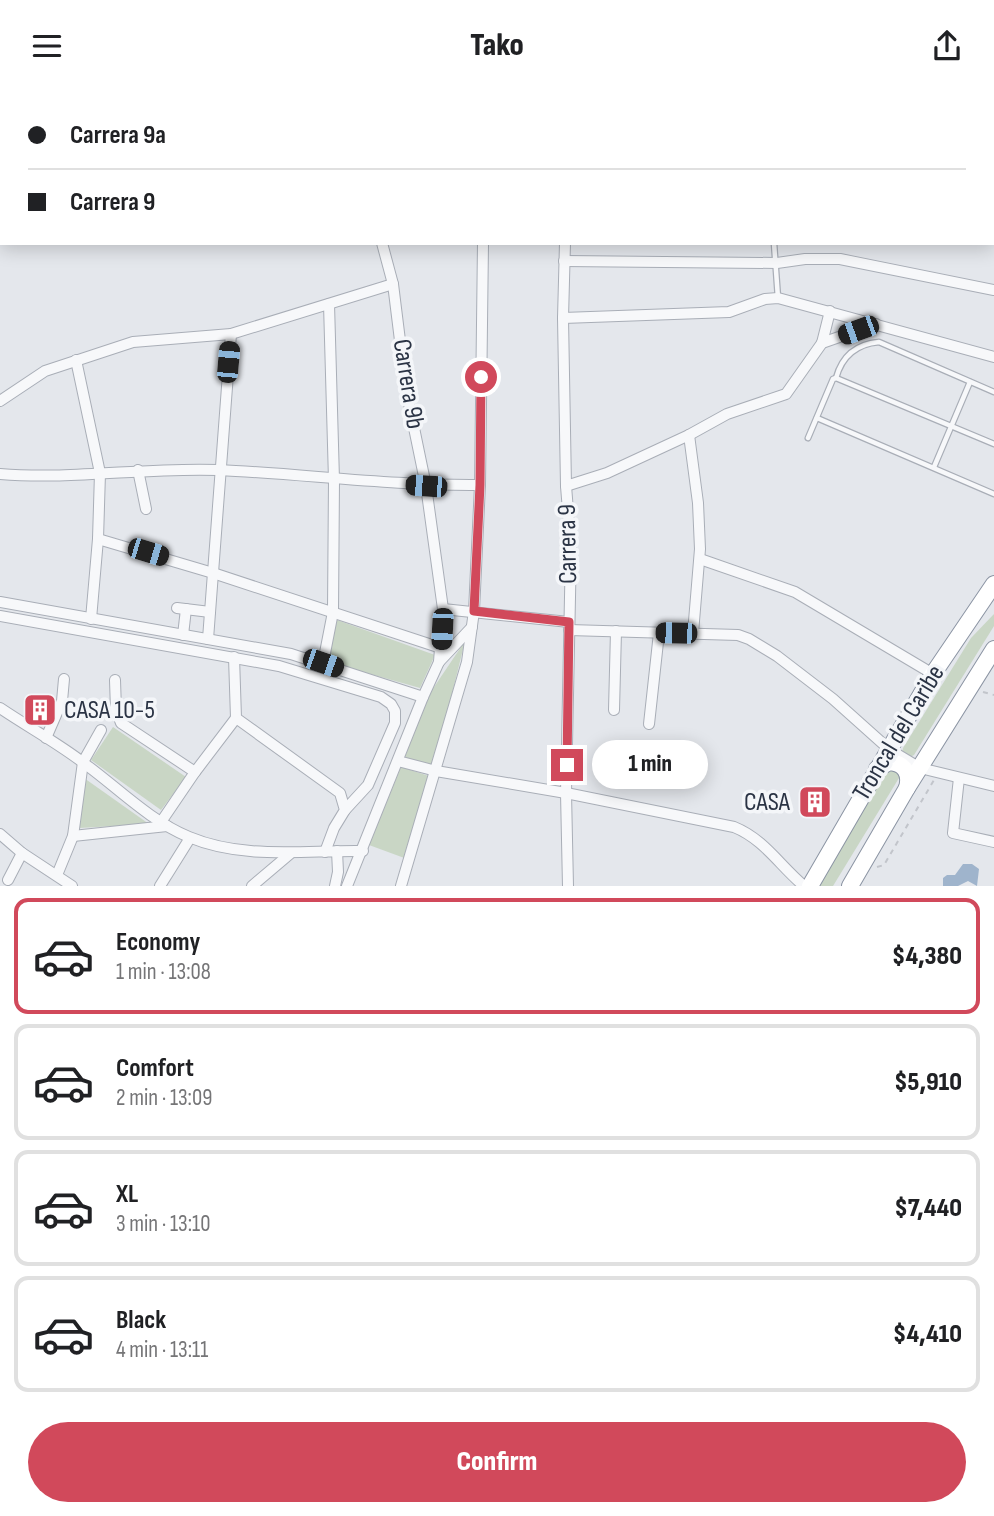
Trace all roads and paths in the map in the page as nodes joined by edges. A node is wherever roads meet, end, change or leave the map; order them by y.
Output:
1 (383, 245) edge
2 (482, 245) edge
3 (565, 245) edge
4 (774, 245) edge
5 (564, 261) junction
6 (777, 263) junction
7 (393, 284) junction
8 (994, 290) edge
9 (778, 298) junction
10 (329, 305) junction
11 (830, 311) junction
12 (563, 318) junction
13 (877, 323) junction
14 (231, 334) junction
15 (822, 343) junction
16 (994, 357) edge
17 (76, 361) junction
18 (836, 378) junction
19 (970, 382) junction
20 (994, 392) edge
21 (0, 401) edge
22 (817, 418) junction
23 (951, 426) junction
24 (689, 435) junction
25 (807, 438) dead end
26 (994, 444) edge
27 (934, 467) junction
28 (138, 470) junction
29 (219, 470) junction
30 (100, 473) junction
31 (0, 474) edge
32 (334, 480) junction
33 (480, 485) junction
34 (426, 486) junction
35 (566, 486) junction
36 (994, 494) edge
37 (146, 509) dead end
38 (98, 539) junction
39 (699, 559) junction
40 (212, 573) junction
41 (994, 584) edge
42 (0, 602) edge
43 (443, 609) junction
44 (474, 611) junction
45 (210, 612) junction
46 (333, 612) junction
47 (0, 616) edge
48 (91, 619) junction
49 (569, 626) junction
50 (472, 627) junction
51 (616, 631) junction
52 (659, 633) junction
53 (693, 633) junction
54 (183, 635) junction
55 (208, 639) junction
56 (442, 648) junction
57 (994, 649) edge
58 (234, 657) junction
59 (439, 662) junction
60 (323, 663) junction
61 (933, 674) junction
62 (64, 679) dead end
63 (115, 680) dead end
64 (423, 697) junction
65 (0, 709) edge
66 (614, 710) dead end
67 (236, 718) junction
68 (649, 725) dead end
69 (101, 730) dead end
70 (46, 739) junction
71 (890, 750) junction
72 (398, 761) junction
73 (83, 762) junction
74 (919, 768) junction
75 (876, 770) junction
76 (436, 771) junction
77 (195, 772) junction
78 (938, 773) junction
79 (959, 778) junction
80 (994, 786) edge
81 (907, 788) junction
82 (566, 793) junction
83 (345, 810) junction
84 (164, 824) junction
85 (0, 834) edge
86 (73, 836) junction
87 (190, 838) junction
88 (994, 842) edge
89 (337, 851) junction
90 (362, 851) junction
91 (325, 852) junction
92 (22, 853) junction
93 (290, 853) junction
94 (865, 861) junction
95 (57, 875) junction
96 (8, 880) dead end
97 (72, 886) edge
98 (160, 886) edge
99 (252, 886) edge
100 (335, 886) edge
101 (347, 886) edge
102 (401, 886) edge
103 (568, 886) edge
104 (804, 886) edge
105 (810, 886) edge
106 (850, 886) edge

1 - 7 street, Carrera 9b
2 - 33 street
3 - 5 street, Carrera 9
4 - 6 lane
5 - 6 street
5 - 12 street, Carrera 9
6 - 8 street
6 - 9 lane
7 - 10 street
7 - 34 street, Carrera 9b
9 - 11 street
9 - 12 street
10 - 14 street
10 - 32 street
11 - 13 street
11 - 15 street
12 - 35 street, Carrera 9
13 - 15 street
13 - 16 street
14 - 17 street
14 - 29 street
15 - 24 street
17 - 21 street
17 - 30 street
18 - 19 lane
18 - 22 lane
18 - 23 lane
19 - 20 lane
19 - 23 lane
22 - 25 lane
22 - 27 lane
23 - 26 lane
23 - 27 lane
24 - 35 street
24 - 39 street
27 - 36 lane
28 - 29 street
28 - 30 street
28 - 37 street
29 - 32 street
29 - 40 street
30 - 31 street
30 - 38 street
32 - 34 street
32 - 46 street
33 - 34 street
33 - 44 street
34 - 43 street, Carrera 9b
35 - 49 street, Carrera 9
38 - 40 street
38 - 48 street
39 - 53 street
39 - 61 street
40 - 45 street
40 - 46 street
41 - 61 highway, Troncal del Caribe
42 - 48 street
43 - 44 street
43 - 56 street, Carrera 9b
44 - 49 street
44 - 50 street
45 - 54 street
45 - 55 street
46 - 56 street
46 - 60 street
47 - 58 street
48 - 54 street
49 - 51 street
49 - 82 street, Carrera 9
50 - 59 street
50 - 76 street
51 - 52 street
51 - 66 street
52 - 53 street
52 - 68 street
53 - 71 street
54 - 55 street
55 - 60 street
56 - 59 street, Carrera 9b
57 - 74 highway, Troncal del Caribe
58 - 67 street
58 - 83 street
59 - 64 street
60 - 64 street
61 - 71 highway, Troncal del Caribe
62 - 70 street
63 - 77 street
64 - 72 street
65 - 70 street
67 - 77 street
67 - 83 street
69 - 73 street
70 - 73 street
71 - 74 street
71 - 75 highway, Troncal del Caribe
72 - 76 street
72 - 90 street
73 - 84 street
73 - 86 street
74 - 78 street
74 - 81 highway, Troncal del Caribe
75 - 81 highway
75 - 105 highway, Troncal del Caribe
76 - 82 street
76 - 102 street
77 - 84 street
78 - 79 street
78 - 94 path
79 - 80 street
79 - 88 street
81 - 94 highway, Troncal del Caribe
82 - 103 street, Carrera 9
82 - 104 street
83 - 91 street
84 - 86 street
84 - 87 street
85 - 92 street
86 - 95 street
87 - 93 street
87 - 98 street
89 - 90 street
89 - 91 street
89 - 100 street
90 - 101 street
91 - 93 street
92 - 95 street
92 - 96 street
93 - 99 street
94 - 106 highway, Troncal del Caribe
95 - 97 street

